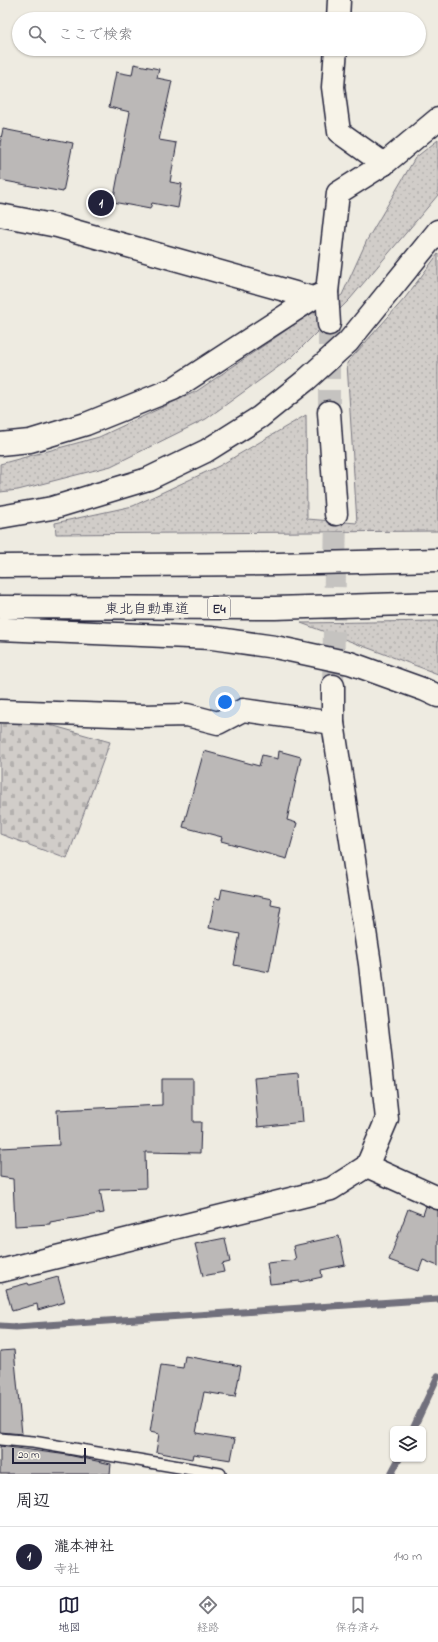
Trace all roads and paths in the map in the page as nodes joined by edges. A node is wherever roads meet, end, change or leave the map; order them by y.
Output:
1 (339, 0) edge
2 (338, 12) edge
3 (335, 56) edge
4 (438, 119) edge
5 (384, 164) junction
6 (0, 215) edge
7 (438, 231) edge
8 (320, 295) junction
9 (328, 324) tunnel mouth
10 (329, 412) tunnel mouth
11 (0, 444) edge
12 (336, 514) tunnel mouth
13 (0, 517) edge
14 (438, 560) edge
15 (0, 566) edge
16 (438, 603) edge
17 (0, 607) edge
18 (0, 629) edge
19 (333, 686) tunnel mouth
20 (438, 696) edge
21 (0, 711) edge
22 (333, 723) junction
23 (367, 1166) junction
24 (438, 1198) edge
25 (0, 1271) edge
26 (0, 1439) edge
27 (220, 1474) edge

1 - 2 main road
3 - 5 main road
4 - 5 main road
5 - 8 main road
6 - 8 main road
7 - 13 main road
8 - 9 main road
8 - 11 main road
10 - 12 main road
14 - 15 main road
16 - 17 main road, 東北自動車道 / E4
18 - 20 main road
19 - 22 main road
21 - 22 main road
22 - 23 main road
23 - 24 main road
23 - 25 main road
26 - 27 lane

